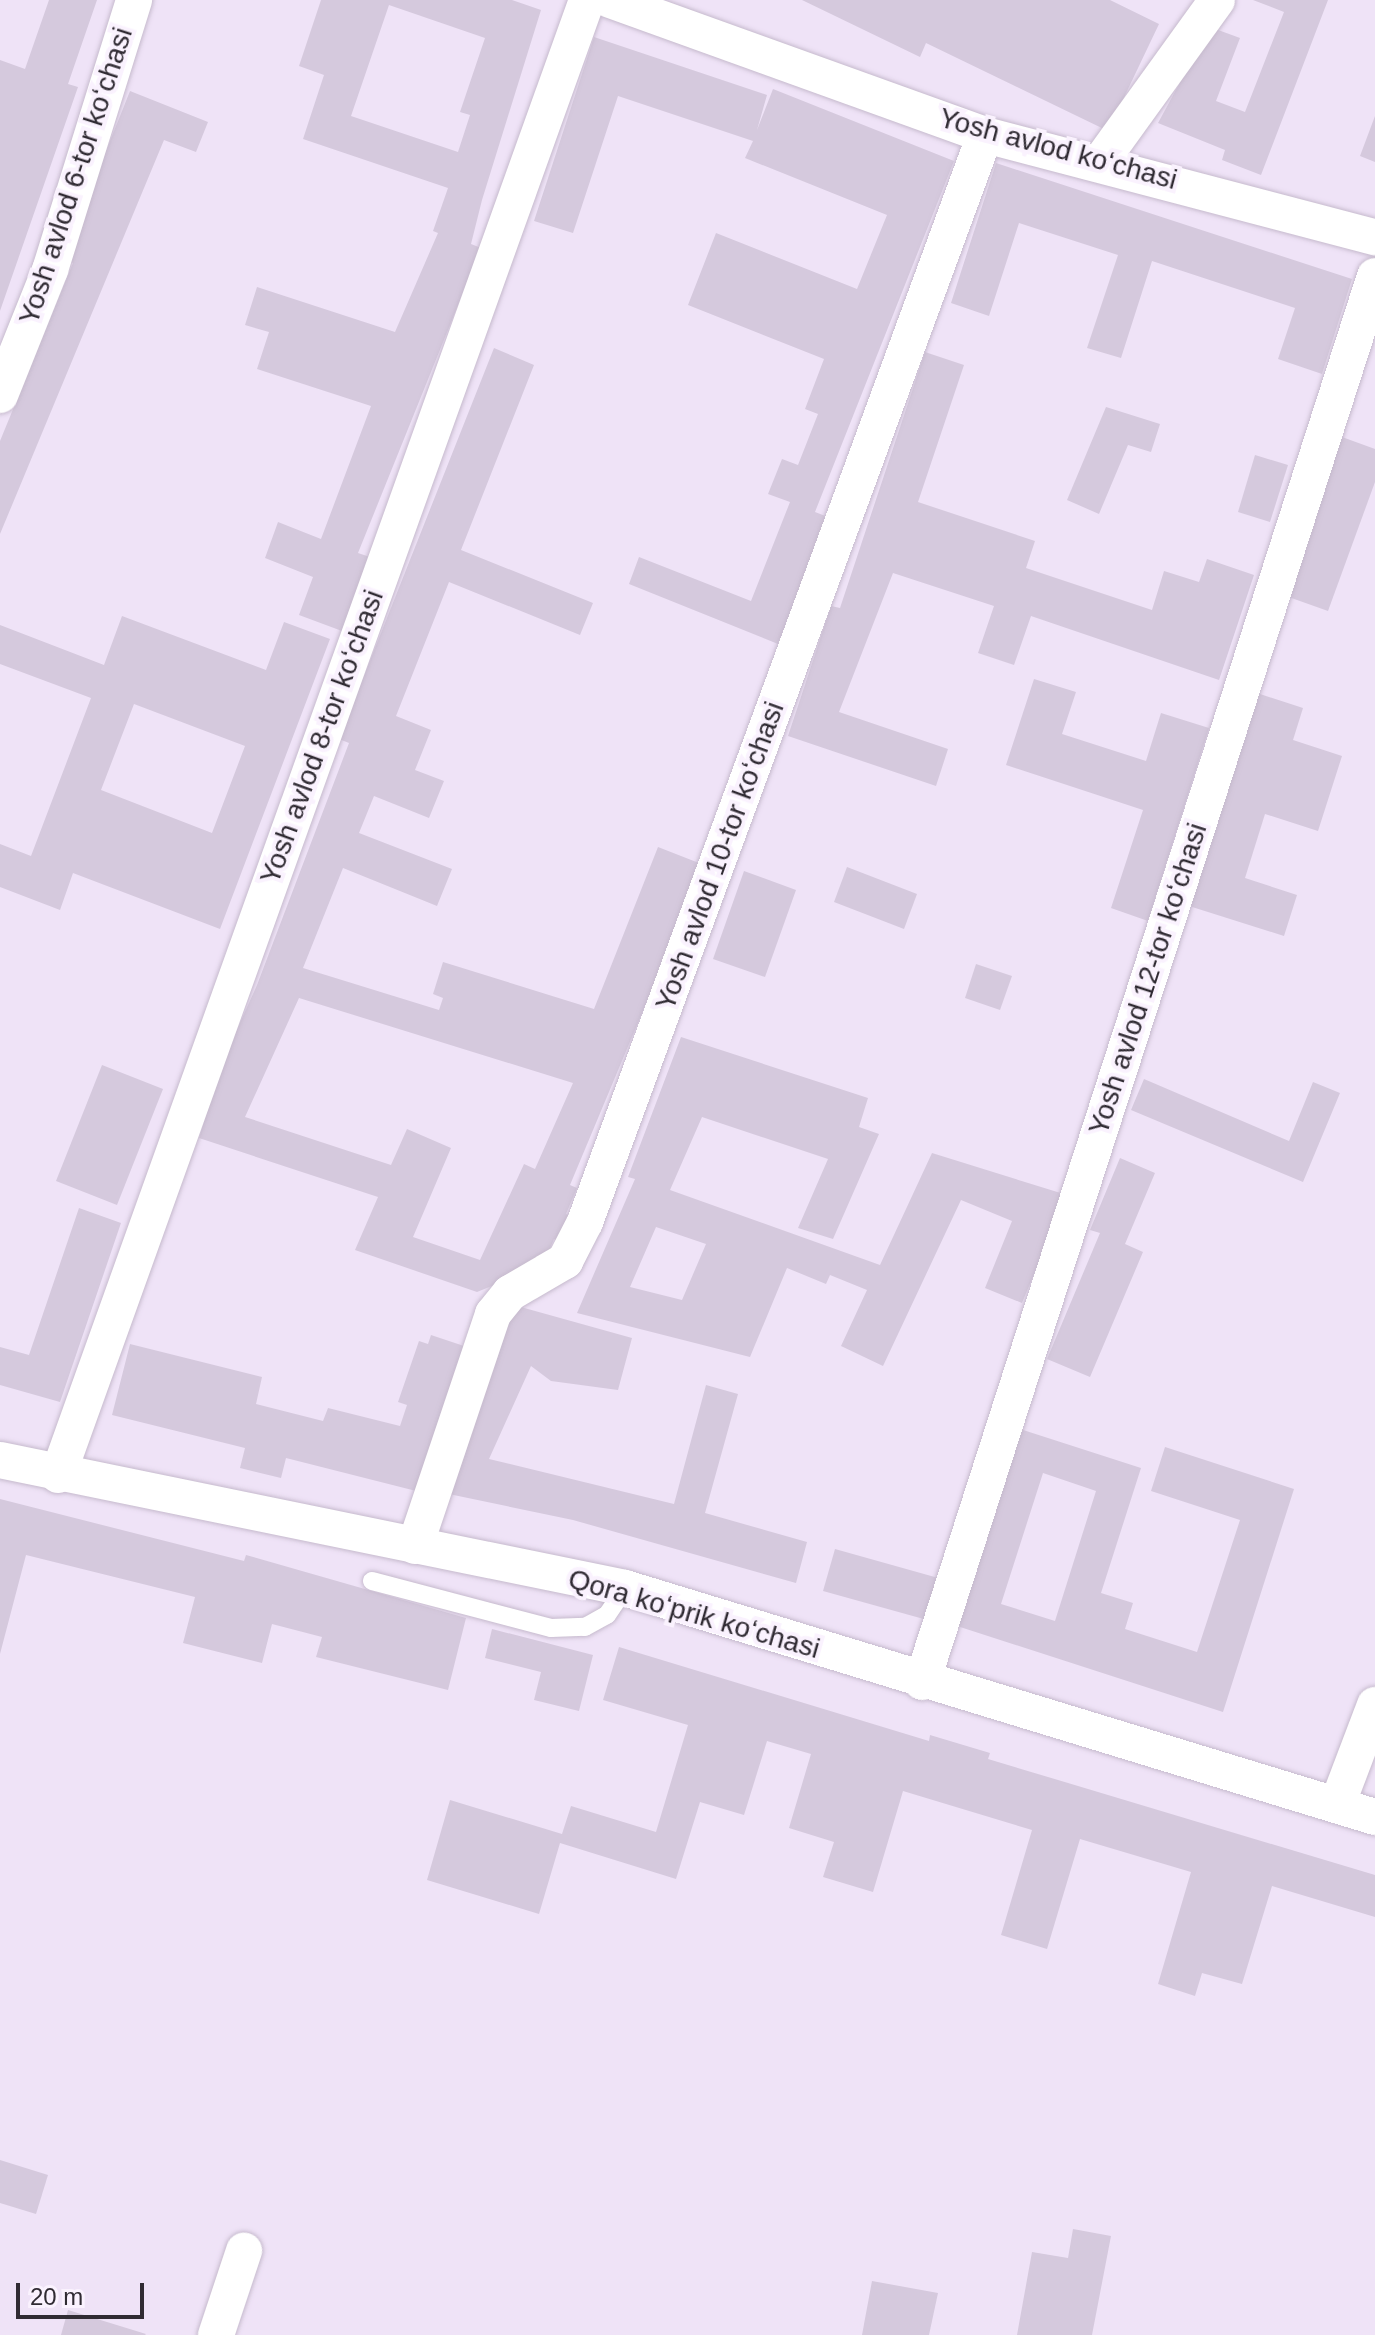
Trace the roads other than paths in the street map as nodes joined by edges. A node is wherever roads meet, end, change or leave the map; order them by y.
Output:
1 (134, 0) edge
2 (587, 0) edge
3 (610, 0) edge
4 (1217, 0) edge
5 (686, 12) edge
6 (985, 135) junction
7 (1101, 161) junction
8 (1375, 237) edge
9 (1375, 276) edge
10 (0, 395) edge
11 (0, 1460) edge
12 (58, 1475) junction
13 (415, 1546) junction
14 (372, 1581) dead end
15 (625, 1588) junction
16 (922, 1682) junction
17 (1375, 1705) edge
18 (1337, 1805) junction
19 (1375, 1817) edge
20 (244, 2251) dead end
21 (216, 2335) edge

1 - 10 street, Yosh avlod 6-tor koʻchasi
2 - 12 street, Yosh avlod 8-tor koʻchasi
3 - 5 street, Yosh avlod koʻchasi
4 - 7 street
5 - 6 street, Yosh avlod koʻchasi
6 - 7 street, Yosh avlod koʻchasi
6 - 13 street, Yosh avlod 10-tor koʻchasi
7 - 8 street, Yosh avlod koʻchasi
9 - 16 street, Yosh avlod 12-tor koʻchasi
11 - 12 street, Qora koʻprik koʻchasi
12 - 13 street, Qora koʻprik koʻchasi
13 - 15 street, Qora koʻprik koʻchasi
14 - 15 lane
15 - 16 street, Qora koʻprik koʻchasi
16 - 18 street, Qora koʻprik koʻchasi
17 - 18 street
18 - 19 street, Qora koʻprik koʻchasi
20 - 21 street

